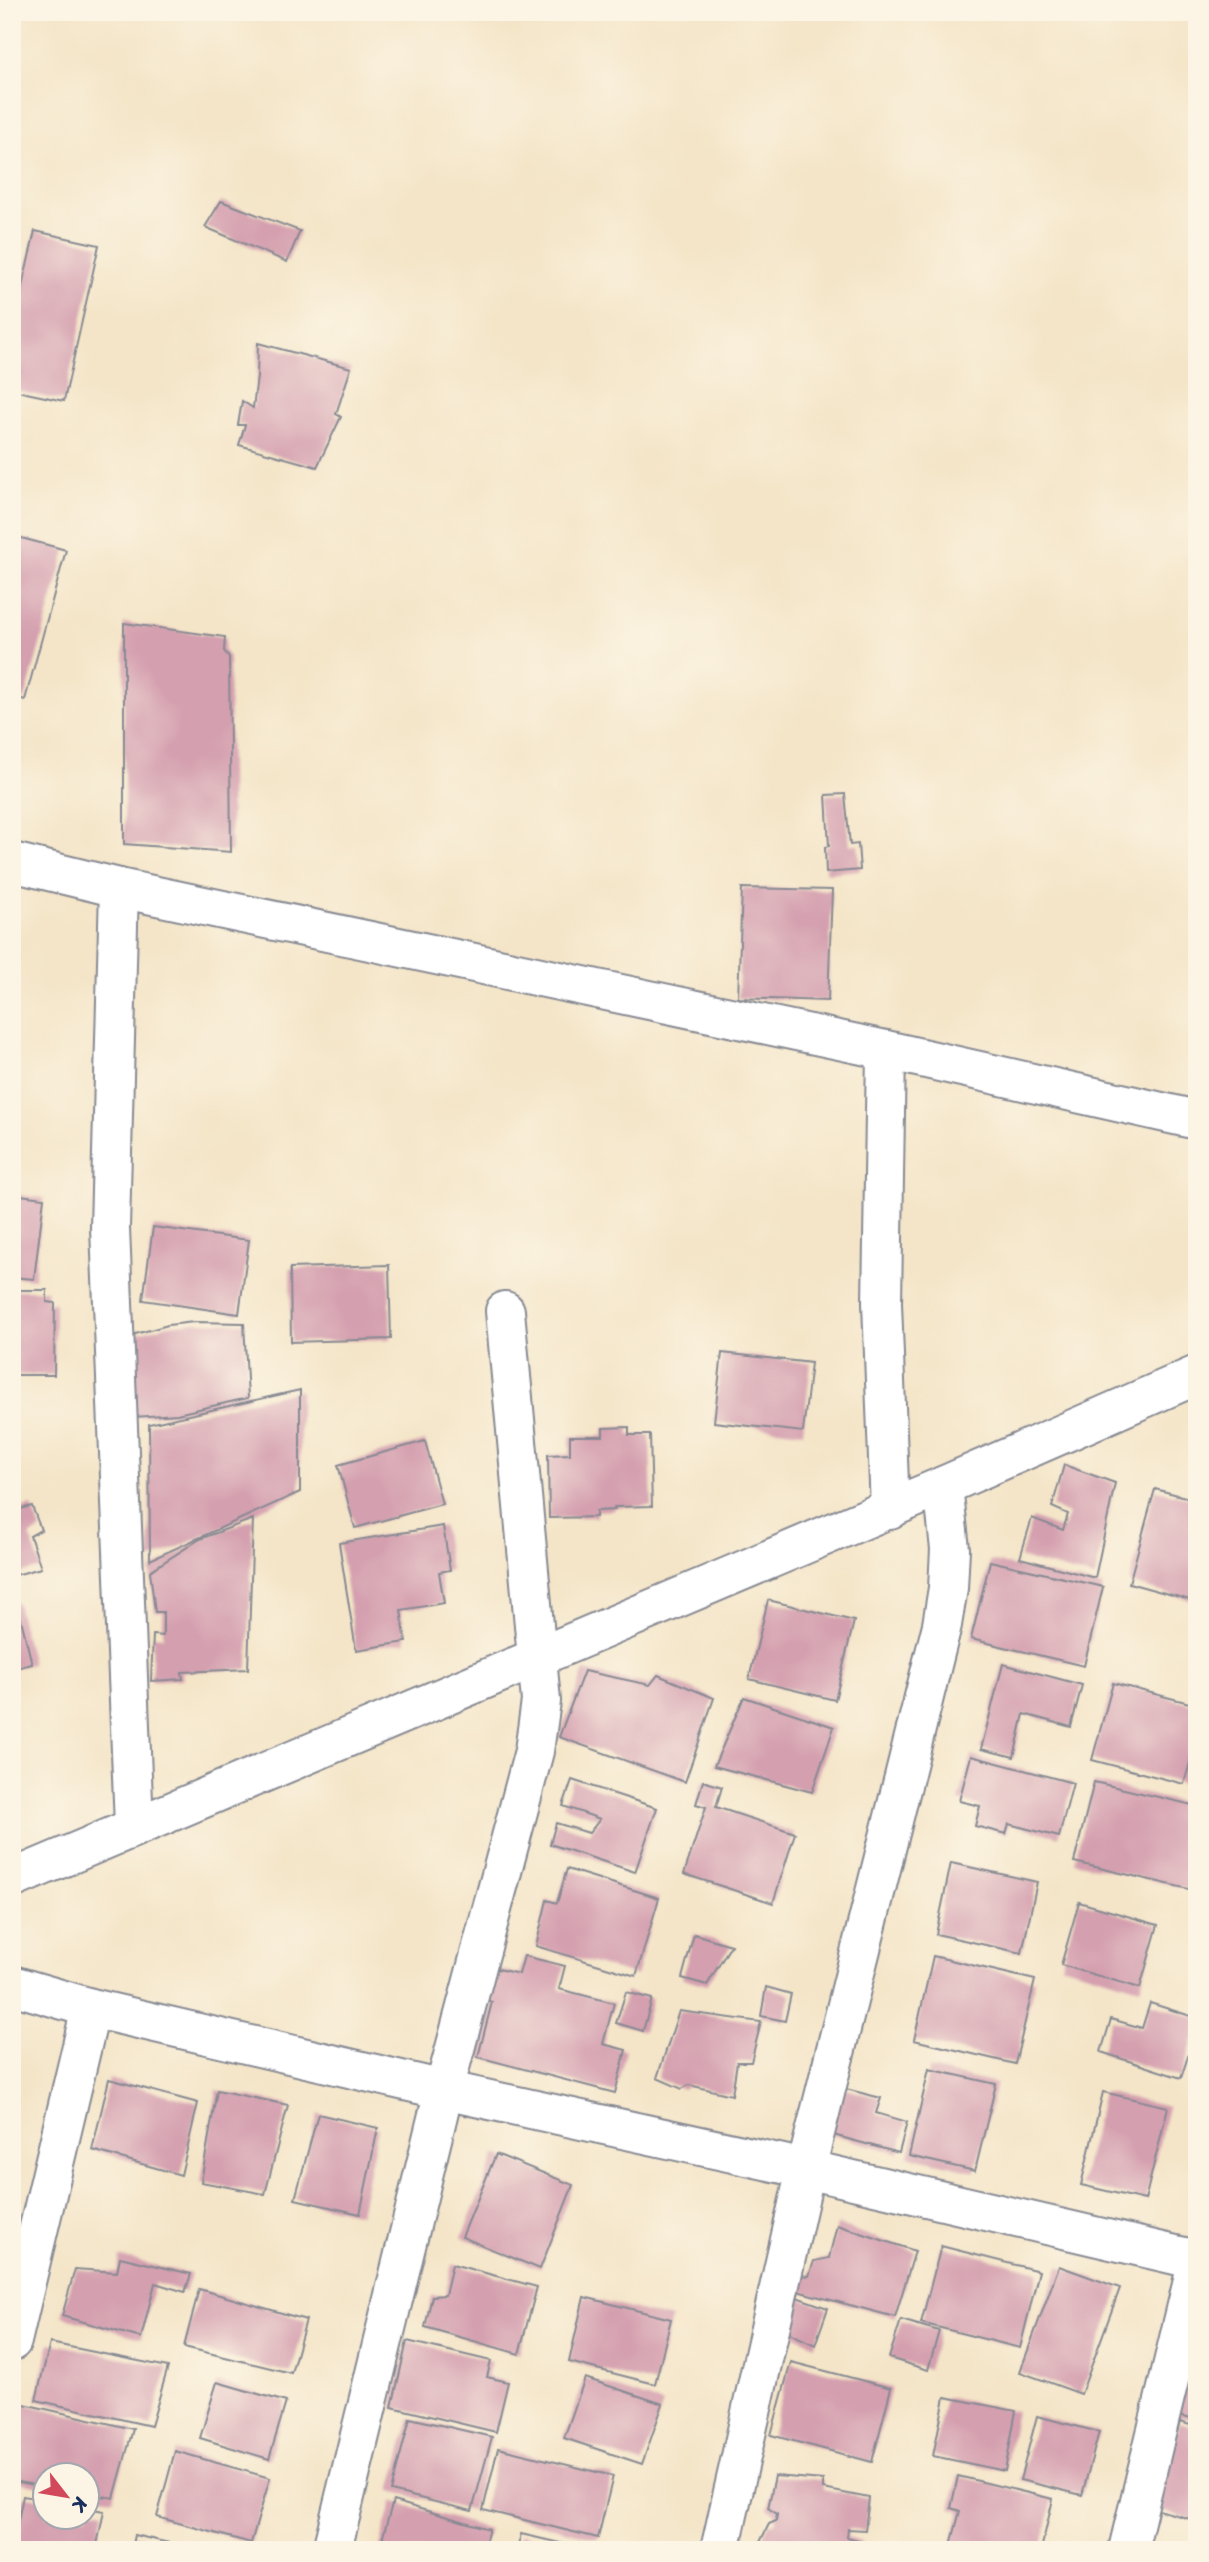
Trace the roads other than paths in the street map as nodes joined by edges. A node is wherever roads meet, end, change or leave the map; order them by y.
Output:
1 (12, 862) edge
2 (120, 888) junction
3 (886, 1051) junction
4 (1197, 1120) edge
5 (505, 1311) dead end
6 (1197, 1375) edge
7 (943, 1486) junction
8 (890, 1510) junction
9 (537, 1658) junction
10 (134, 1826) junction
11 (12, 1879) edge
12 (12, 1984) edge
13 (91, 2008) junction
14 (444, 2090) junction
15 (806, 2169) junction
16 (1197, 2262) edge
17 (12, 2341) edge
18 (332, 2550) edge
19 (720, 2550) edge
20 (1128, 2550) edge

1 - 2 street
2 - 3 street
2 - 10 street
3 - 4 street
3 - 8 street
5 - 9 street
6 - 7 street
7 - 8 street
7 - 15 street
8 - 9 street
9 - 10 street
9 - 14 street
10 - 11 street
12 - 13 street
13 - 14 street
13 - 17 street
14 - 15 street
14 - 18 street
15 - 16 street
15 - 19 street
16 - 20 street

